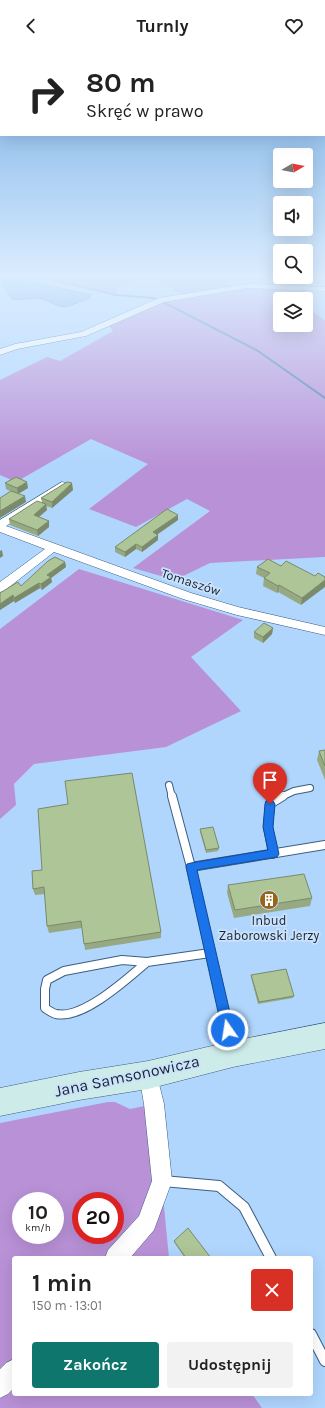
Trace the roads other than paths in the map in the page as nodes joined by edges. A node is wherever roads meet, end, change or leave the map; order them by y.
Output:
1 (52, 340) edge
2 (0, 352) edge
3 (65, 483) edge
4 (0, 524) edge
5 (0, 528) edge
6 (53, 548) junction
7 (0, 588) edge
8 (325, 631) edge
9 (168, 785) dead end
10 (310, 788) dead end
11 (325, 845) edge
12 (273, 854) junction
13 (191, 867) junction
14 (210, 952) junction
15 (147, 962) junction
16 (325, 1036) edge
17 (233, 1054) junction
18 (148, 1075) junction
19 (0, 1102) edge
20 (162, 1181) junction
21 (118, 1256) edge
22 (270, 1256) edge
23 (313, 1338) edge
24 (325, 1361) edge
25 (12, 1373) edge
26 (0, 1386) edge

1 - 2 street
3 - 4 street
5 - 6 street, Tomaszów
6 - 7 street
6 - 8 street, Tomaszów
9 - 13 lane
10 - 12 lane
11 - 12 lane
12 - 13 lane
13 - 14 lane
14 - 15 lane
14 - 17 lane
15 - 15 lane
16 - 17 main road, Jana Samsonowicza
17 - 18 main road, Jana Samsonowicza
18 - 19 main road, Jana Samsonowicza
18 - 20 street
20 - 21 street
20 - 22 lane
23 - 24 lane
25 - 26 street

